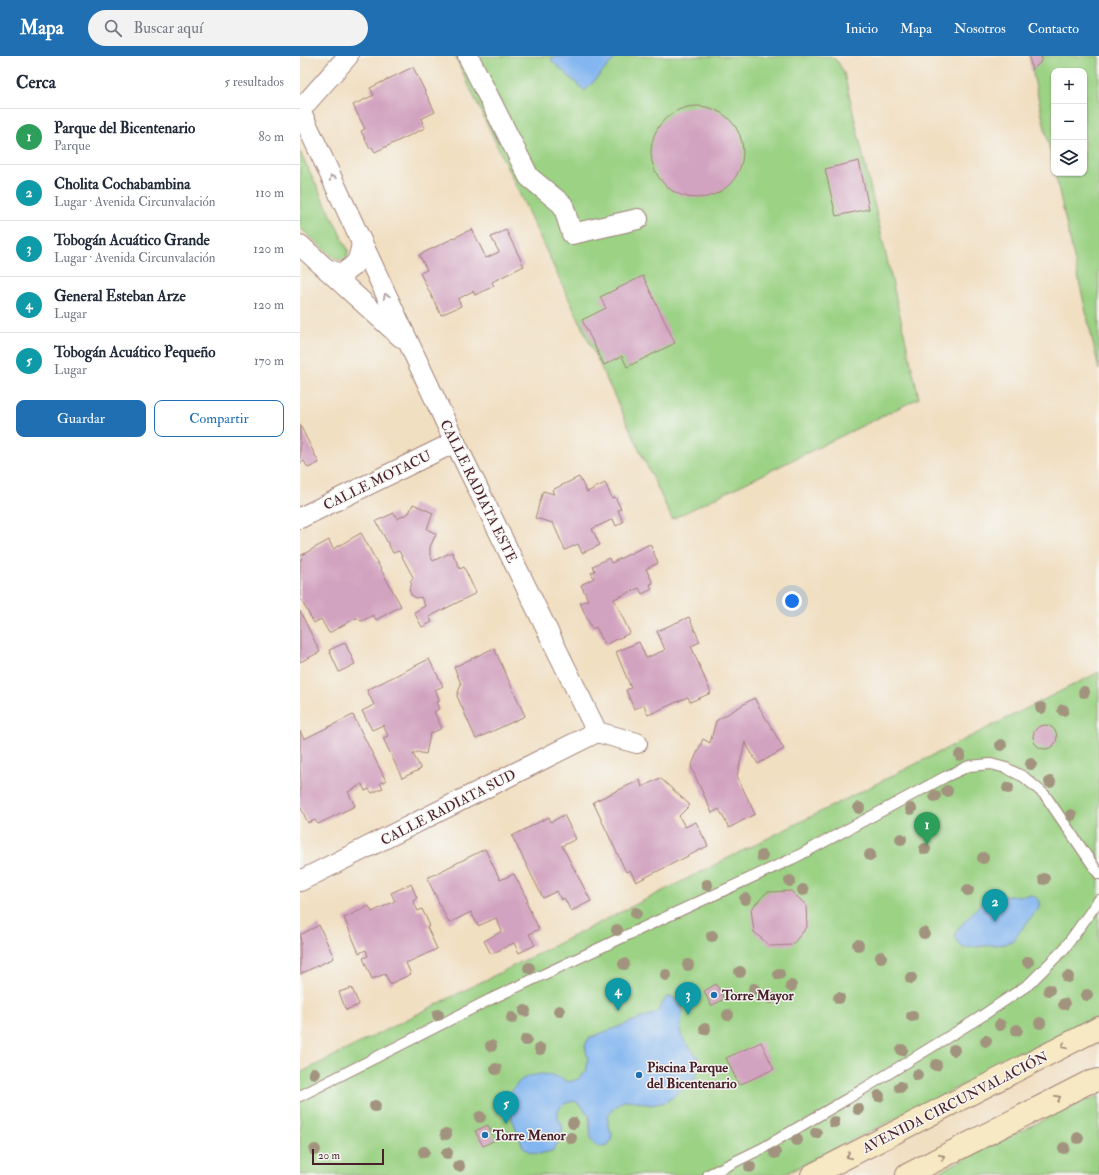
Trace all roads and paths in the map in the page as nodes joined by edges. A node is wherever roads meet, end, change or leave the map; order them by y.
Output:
1 (348, 56) edge
2 (468, 56) edge
3 (300, 110) edge
4 (638, 219) dead end
5 (362, 244) junction
6 (300, 245) edge
7 (327, 270) junction
8 (409, 344) junction
9 (455, 442) junction
10 (300, 518) edge
11 (596, 732) junction
12 (637, 743) dead end
13 (1099, 874) edge
14 (300, 881) edge
15 (1099, 900) edge
16 (1099, 1028) edge
17 (1099, 1080) edge
18 (300, 1096) edge
19 (708, 1175) edge
20 (812, 1175) edge
21 (907, 1175) edge

1 - 3 street
2 - 4 street
5 -> 3 street
5 - 7 street
8 -> 5 street
6 - 7 street, CALLE RADIATA ESTE
7 - 8 street, CALLE RADIATA ESTE
8 - 9 street, CALLE RADIATA ESTE
9 - 10 street, CALLE MOTACU
9 - 11 street, CALLE RADIATA ESTE
11 - 12 street
11 - 14 street, CALLE RADIATA SUD
13 - 18 lane
15 - 19 lane
16 -> 20 main road, AVENIDA CIRCUNVALACIÓN
21 -> 17 main road

